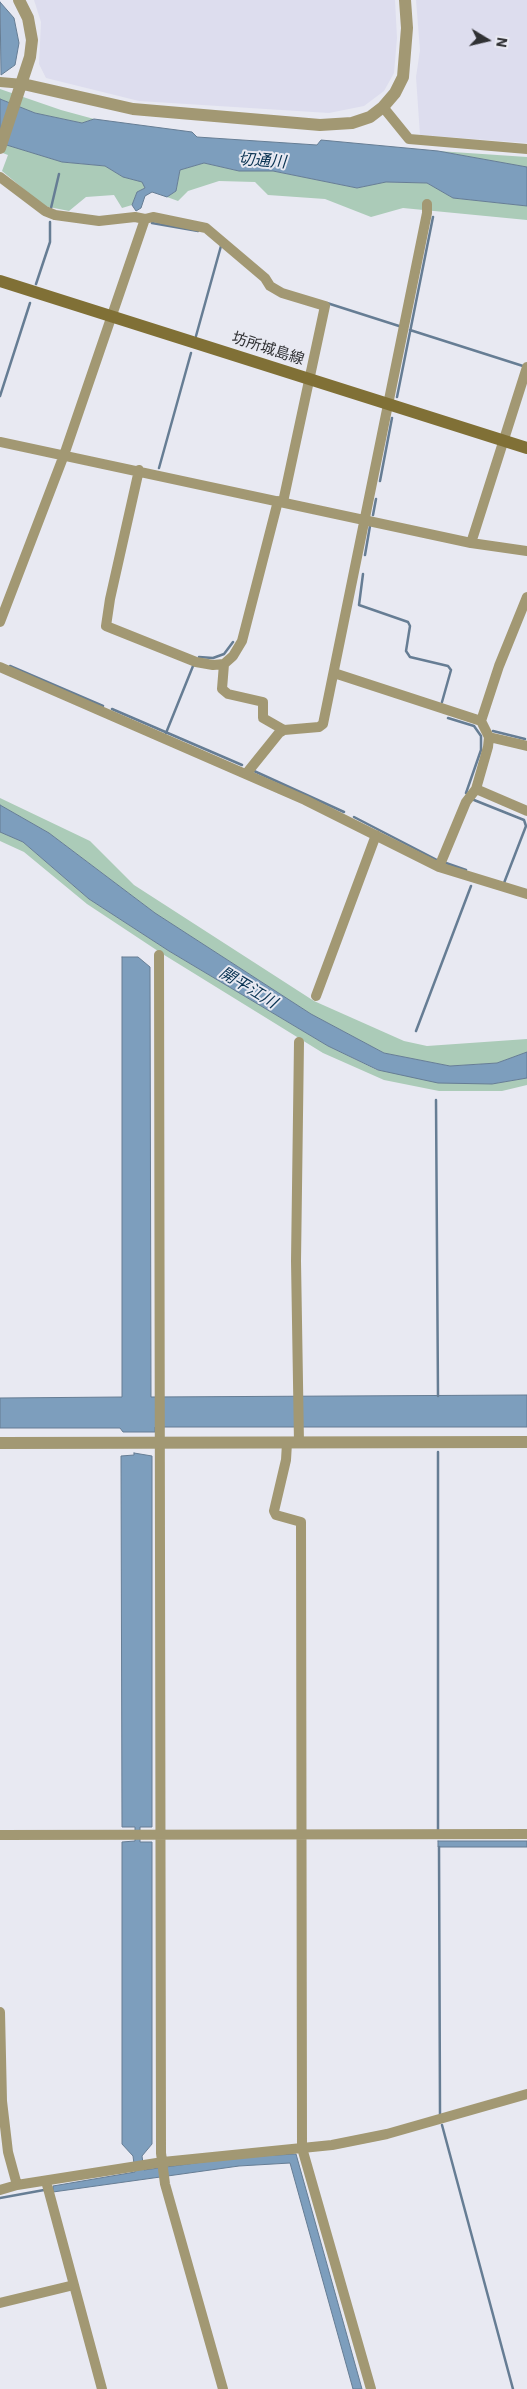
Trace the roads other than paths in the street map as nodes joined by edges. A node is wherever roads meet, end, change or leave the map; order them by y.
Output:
1 (19, 0) edge
2 (405, 0) edge
3 (0, 82) edge
4 (21, 88) junction
5 (383, 107) junction
6 (0, 148) edge
7 (527, 150) edge
8 (0, 177) edge
9 (427, 204) dead end
10 (145, 219) junction
11 (0, 281) edge
12 (112, 316) junction
13 (527, 367) edge
14 (310, 379) junction
15 (388, 404) junction
16 (504, 440) junction
17 (0, 442) edge
18 (527, 448) edge
19 (64, 454) junction
20 (139, 470) junction
21 (280, 501) junction
22 (366, 519) junction
23 (471, 543) junction
24 (527, 551) edge
25 (527, 598) edge
26 (0, 622) edge
27 (224, 664) junction
28 (0, 667) edge
29 (334, 674) junction
30 (481, 721) junction
31 (284, 730) junction
32 (489, 737) junction
33 (527, 746) edge
34 (246, 774) junction
35 (476, 790) junction
36 (527, 811) edge
37 (376, 835) junction
38 (439, 867) junction
39 (527, 894) edge
40 (159, 955) dead end
41 (316, 996) dead end
42 (299, 1042) dead end
43 (295, 1438) junction
44 (527, 1442) edge
45 (0, 1443) edge
46 (159, 1443) junction
47 (301, 1834) junction
48 (527, 1834) edge
49 (0, 1835) edge
50 (160, 1835) junction
51 (0, 2012) edge
52 (527, 2094) edge
53 (302, 2148) junction
54 (163, 2164) junction
55 (46, 2181) junction
56 (17, 2185) junction
57 (0, 2190) edge
58 (74, 2285) junction
59 (0, 2303) edge
60 (102, 2389) edge
61 (223, 2389) edge
62 (371, 2389) edge

1 - 4 street
2 - 5 street
3 - 4 street
4 - 5 street
4 - 6 street
5 - 7 street
8 - 10 street
9 - 15 street
10 - 12 street
10 - 14 street
11 - 12 main road, 坊所城島線
12 - 14 main road, 坊所城島線
12 - 19 street
13 - 16 street
14 - 15 main road, 坊所城島線
14 - 21 street
15 - 16 main road, 坊所城島線
15 - 22 street
16 - 18 main road, 坊所城島線
16 - 23 street
17 - 19 street
19 - 20 street
19 - 26 street
20 - 21 street
20 - 27 street
21 - 22 street
21 - 27 street
22 - 23 street
22 - 29 street
23 - 24 street
25 - 30 street
27 - 31 street
28 - 34 street
29 - 30 street
29 - 31 street
30 - 32 street
31 - 34 street
32 - 33 street
32 - 35 street
34 - 37 street
35 - 36 street
35 - 38 street
37 - 38 street
37 - 41 street
38 - 39 street
40 - 46 street
42 - 43 street
43 - 44 street
43 - 46 street
43 - 47 street
45 - 46 street
46 - 50 street
47 - 48 street
47 - 50 street
47 - 53 street
49 - 50 street
50 - 54 street
51 - 56 street
52 - 53 street
53 - 54 street
53 - 62 street
54 - 55 street
54 - 61 street
55 - 56 street
55 - 58 street
56 - 57 street
58 - 59 street
58 - 60 street

